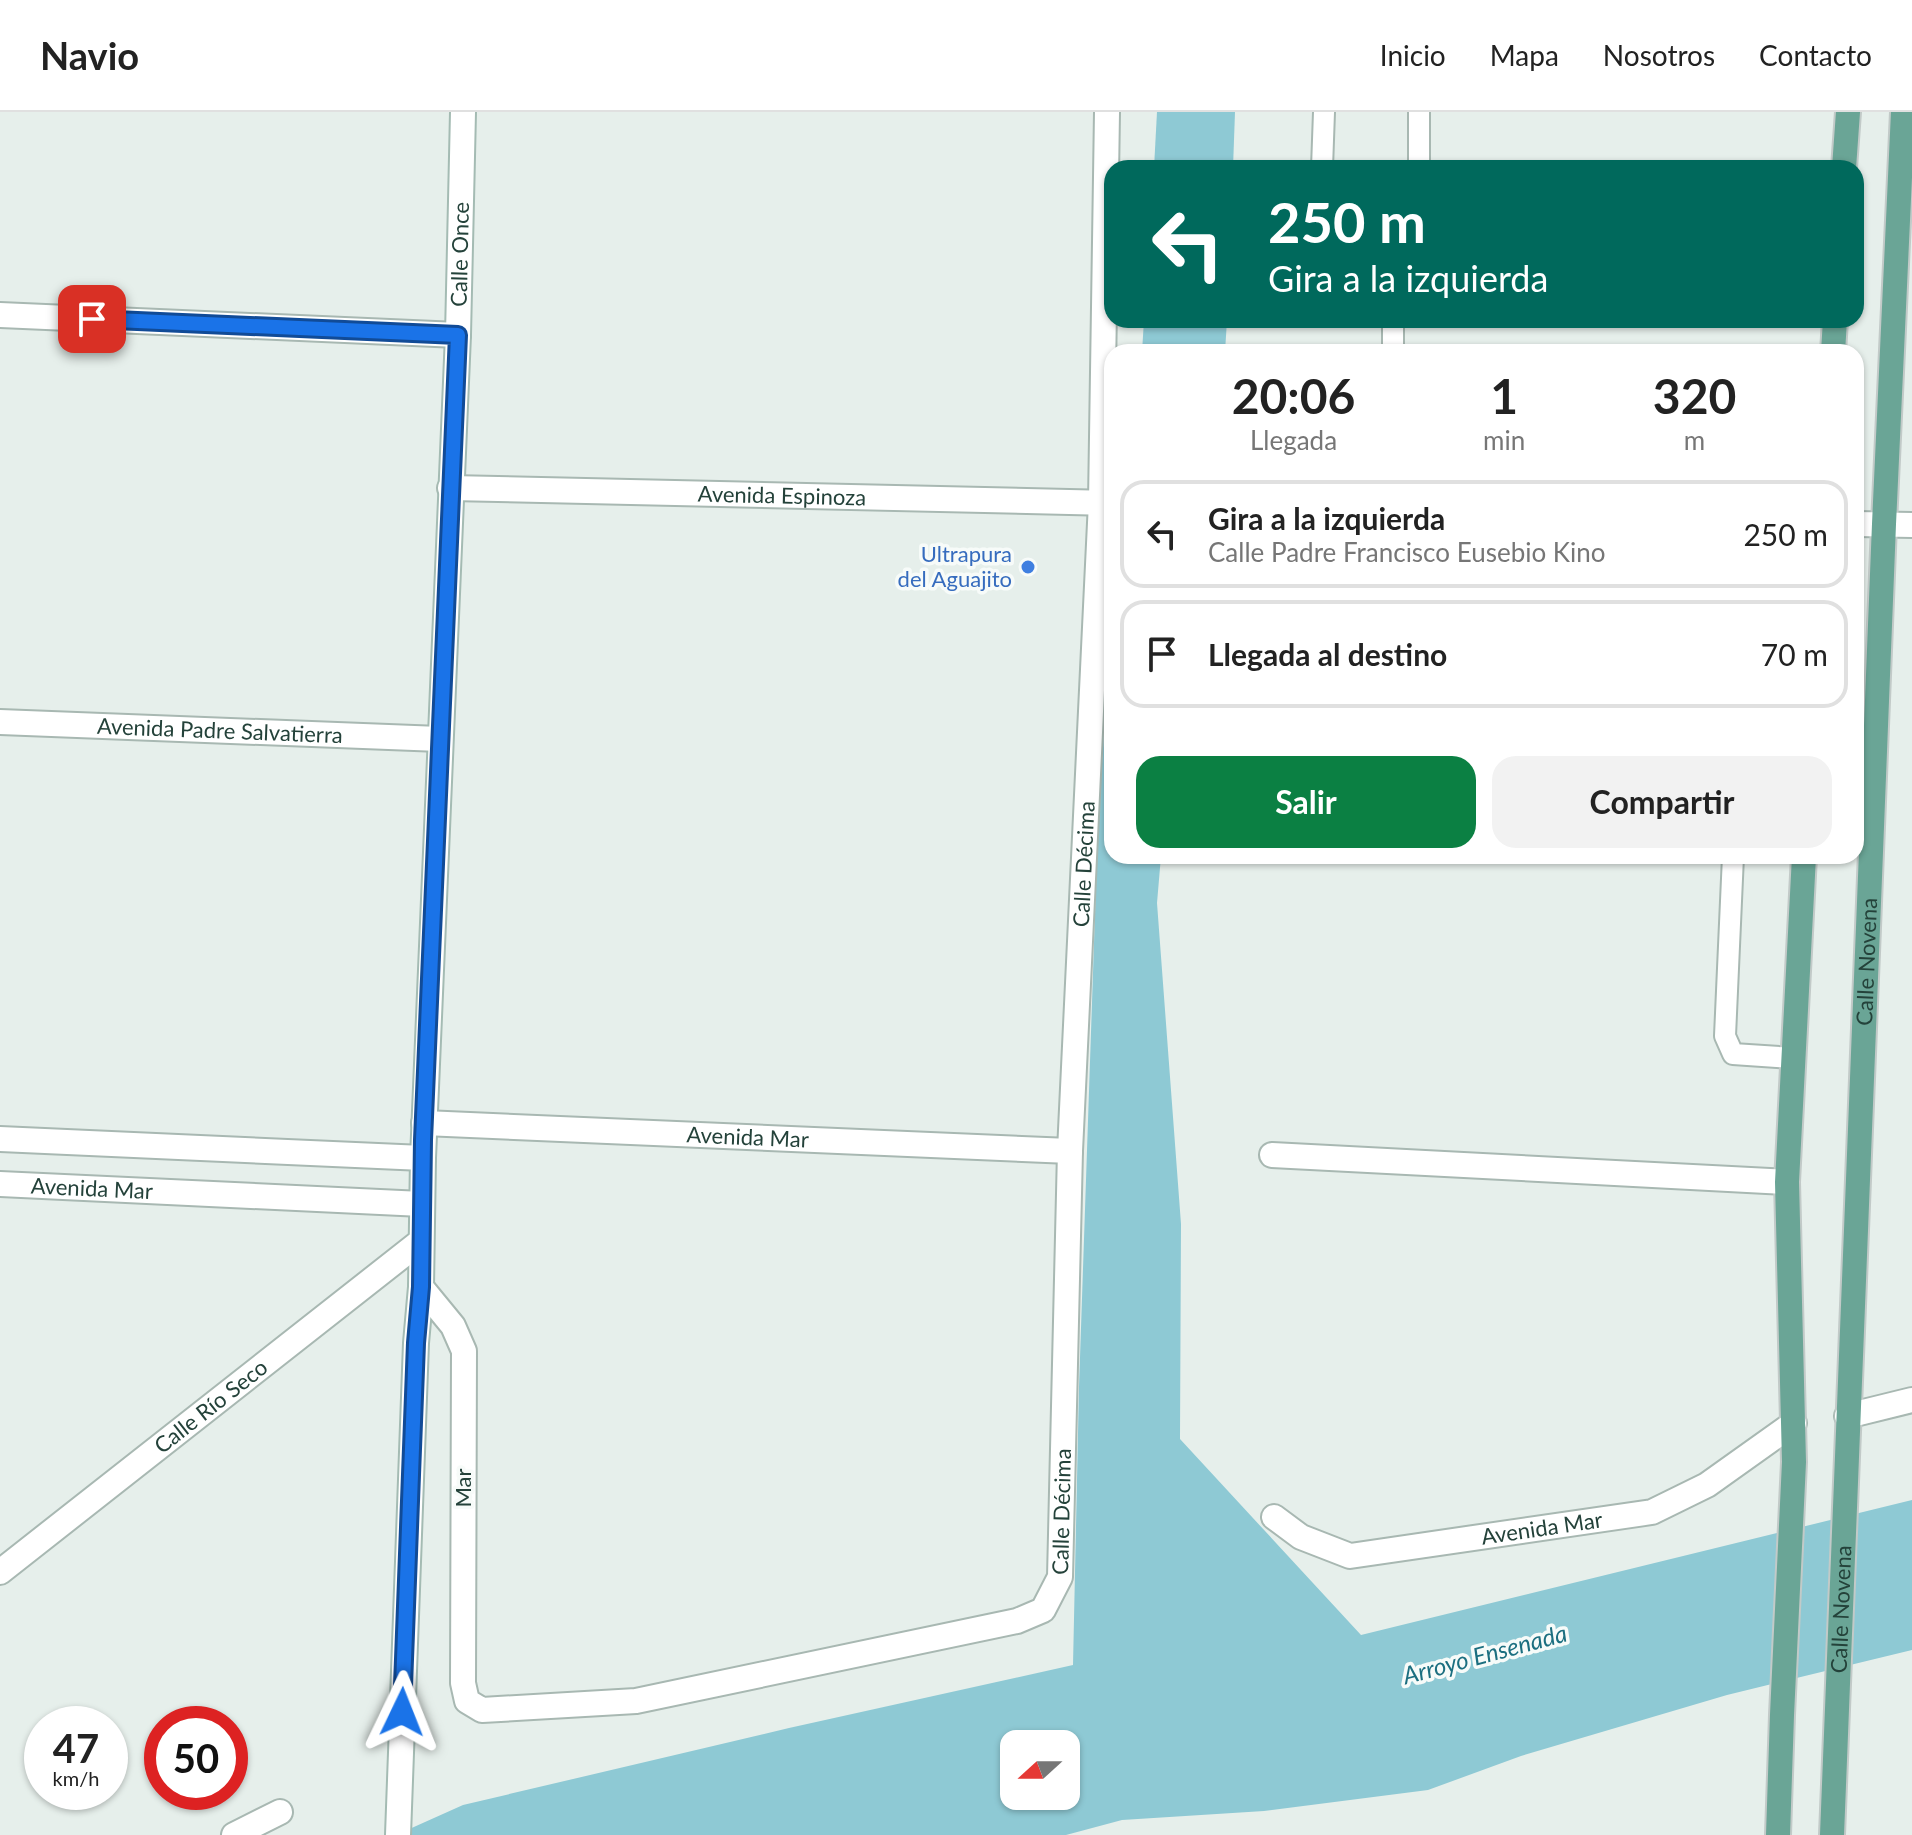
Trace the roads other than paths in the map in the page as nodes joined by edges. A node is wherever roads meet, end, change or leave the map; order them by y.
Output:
1 (463, 112) edge
2 (1107, 112) edge
3 (1324, 112) edge
4 (1419, 112) edge
5 (1848, 112) edge
6 (1903, 112) edge
7 (1107, 160) edge
8 (1322, 160) edge
9 (1419, 160) edge
10 (1845, 160) edge
11 (0, 315) edge
12 (458, 335) junction
13 (450, 488) junction
14 (1104, 502) edge
15 (1864, 524) edge
16 (1884, 524) junction
17 (1912, 525) edge
18 (1104, 555) edge
19 (0, 722) edge
20 (440, 739) junction
21 (1733, 864) edge
22 (1804, 864) edge
23 (1793, 1058) junction
24 (424, 1123) junction
25 (0, 1139) edge
26 (1070, 1151) junction
27 (1272, 1155) dead end
28 (423, 1158) junction
29 (1787, 1182) junction
30 (0, 1184) edge
31 (422, 1204) junction
32 (421, 1241) junction
33 (421, 1287) junction
34 (1912, 1400) edge
35 (1847, 1416) junction
36 (1794, 1423) junction
37 (1274, 1517) dead end
38 (0, 1572) edge
39 (467, 1701) joint
40 (280, 1812) dead end
41 (234, 1835) edge
42 (398, 1835) edge
43 (1778, 1835) edge
44 (1832, 1835) edge

1 - 12 street, Calle Once
2 - 7 street, Calle Décima
3 - 8 lane
4 - 9 lane
5 - 10 main road
6 - 16 main road, Calle Novena
11 - 12 street
12 - 13 street, Calle Once
13 - 14 street, Avenida Espinoza
13 - 20 street, Calle Once
15 - 16 street
16 - 17 street
16 - 35 main road, Calle Novena
18 - 26 street, Calle Décima
19 - 20 street, Avenida Padre Salvatierra
20 - 24 street, Calle Once
21 - 23 lane
22 - 23 main road
23 - 29 main road
24 - 26 street, Avenida Mar
24 - 28 street, Calle Once
25 - 28 street, Avenida Mar
26 - 39 street, Calle Décima
27 - 29 street
28 - 31 street, Calle Once
29 - 36 main road
30 - 31 street, Avenida Mar
31 - 32 street, Calle Once
32 - 33 street, Calle Once
32 - 38 street, Calle Río Seco
33 - 39 street, Mar
33 - 42 street, Calle Once
34 - 35 street
35 - 44 main road, Calle Novena
36 - 37 street, Avenida Mar
36 - 43 main road
40 - 41 street

